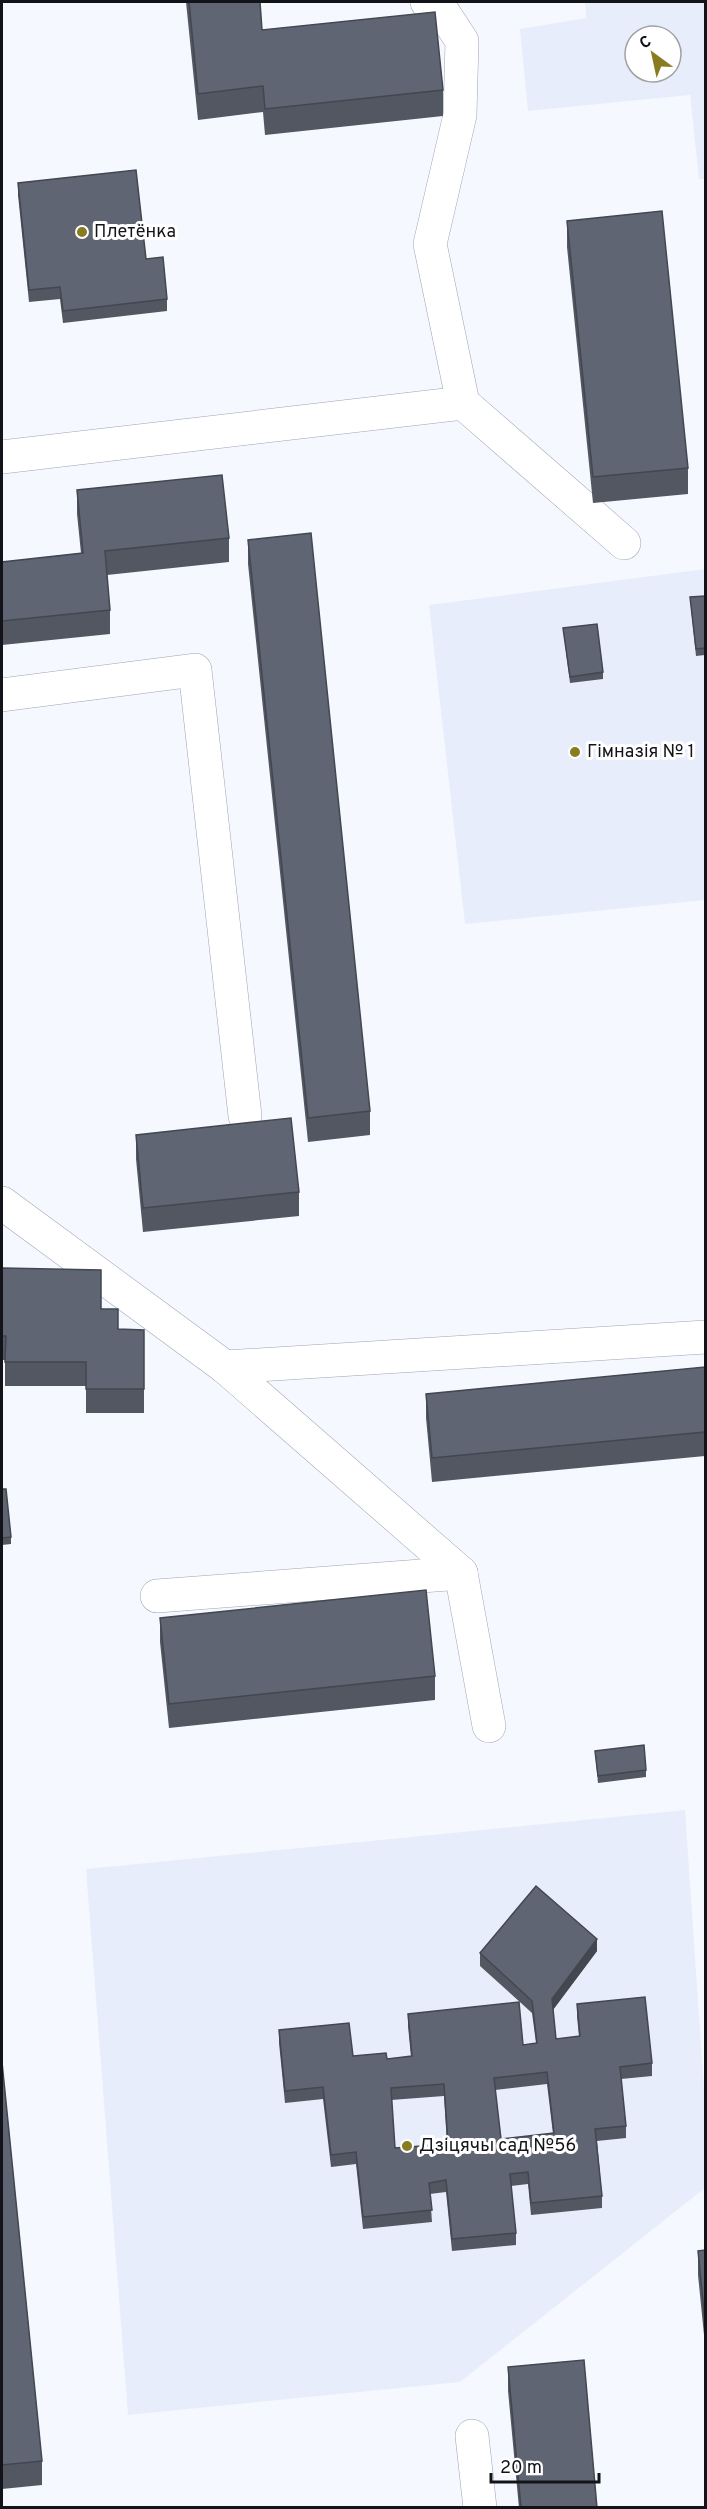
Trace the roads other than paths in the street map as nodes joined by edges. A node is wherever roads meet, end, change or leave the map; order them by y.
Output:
1 (427, 2) edge
2 (463, 403) junction
3 (2, 458) edge
4 (624, 543) dead end
5 (2, 695) edge
6 (245, 1116) dead end
7 (2, 1203) edge
8 (705, 1336) edge
9 (225, 1366) junction
10 (461, 1573) junction
11 (157, 1596) dead end
12 (489, 1726) dead end
13 (471, 2436) dead end
14 (480, 2508) edge

1 - 2 lane
2 - 3 lane
2 - 4 lane
5 - 6 lane
7 - 9 lane
8 - 9 lane
9 - 10 lane
10 - 11 lane
10 - 12 lane
13 - 14 lane

